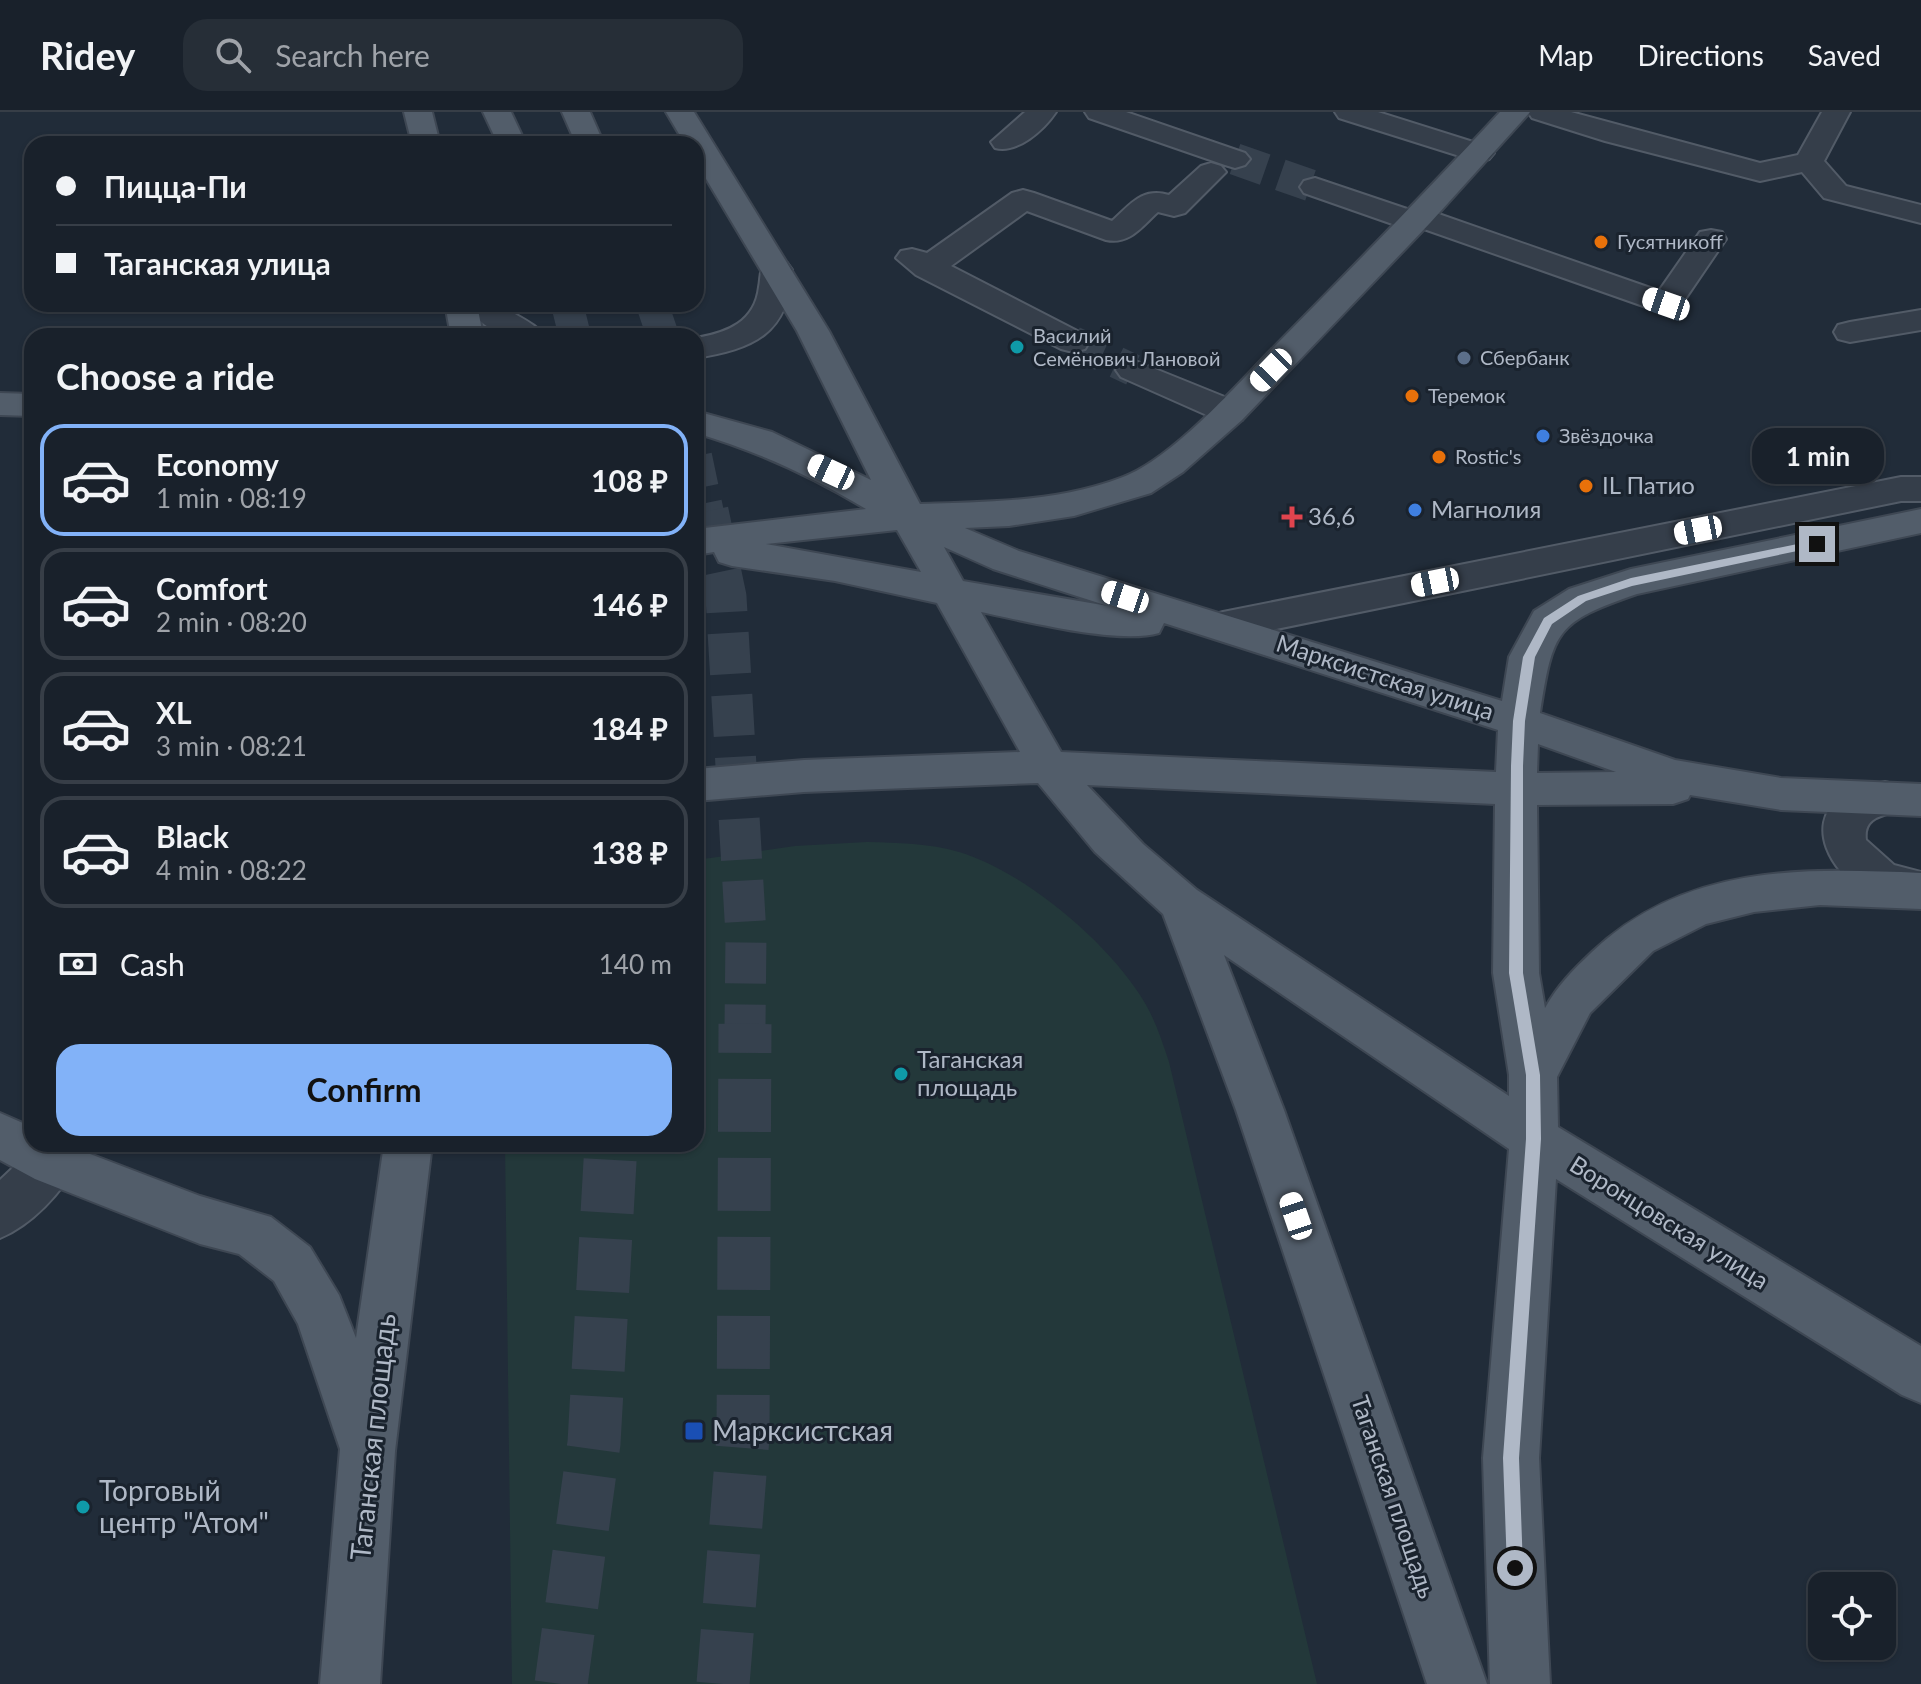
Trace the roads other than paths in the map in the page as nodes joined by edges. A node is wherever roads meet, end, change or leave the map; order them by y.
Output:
1 (418, 112) edge
2 (497, 112) edge
3 (576, 112) edge
4 (680, 112) edge
5 (1042, 112) edge
6 (1349, 112) edge
7 (1516, 112) edge
8 (1542, 112) edge
9 (1836, 112) edge
10 (1119, 115) edge
11 (424, 136) edge
12 (508, 136) edge
13 (586, 136) edge
14 (695, 136) edge
15 (1005, 142) dead end
16 (704, 152) edge
17 (1479, 153) junction
18 (1809, 162) junction
19 (1315, 187) tunnel mouth
20 (1921, 214) edge
21 (1417, 220) junction
22 (1711, 239) dead end
23 (776, 270) junction
24 (490, 312) edge
25 (1921, 320) edge
26 (513, 328) edge
27 (1850, 332) dead end
28 (1073, 342) tunnel mouth
29 (704, 347) edge
30 (1133, 370) tunnel mouth
31 (0, 404) edge
32 (24, 405) edge
33 (1230, 412) junction
34 (704, 424) edge
35 (1921, 489) edge
36 (908, 517) junction
37 (1921, 521) edge
38 (704, 541) edge
39 (704, 553) edge
40 (952, 593) junction
41 (1223, 626) junction
42 (1519, 721) junction
43 (1049, 767) junction
44 (704, 784) edge
45 (1735, 788) junction
46 (1516, 789) junction
47 (1903, 799) edge
48 (1921, 890) edge
49 (1181, 903) junction
50 (1533, 1075) junction
51 (0, 1135) edge
52 (1534, 1139) junction
53 (24, 1148) edge
54 (32, 1152) edge
55 (407, 1152) edge
56 (52, 1163) junction
57 (0, 1214) edge
58 (1921, 1376) edge
59 (367, 1451) junction
60 (350, 1684) edge
61 (1457, 1684) edge
62 (1520, 1684) edge

1 - 11 main road
2 - 12 main road
3 - 13 main road
4 - 14 main road
5 - 15 street
6 - 17 street
7 - 17 main road
8 - 18 street
9 - 18 street
10 - 28 street
16 - 23 main road
17 - 21 main road
18 - 20 street
19 - 21 street
21 - 22 street
21 - 33 main road
23 - 29 street
23 - 36 main road
24 - 26 street
25 - 27 street
30 - 33 street
31 - 32 main road
33 - 36 main road
34 - 36 main road
35 - 41 street
36 - 38 main road
36 - 40 main road
36 - 41 main road
37 - 42 main road
39 - 40 main road
40 - 41 main road
40 - 43 main road
41 - 42 main road, Марксистская улица
42 - 45 main road, Марксистская улица
42 - 46 main road
43 - 44 main road
43 - 46 main road
43 - 49 main road
45 - 46 main road
45 - 47 main road, Марксистская улица
46 - 50 main road
47 - 48 street
48 - 50 main road
49 - 52 main road, Воронцовская улица
49 - 61 main road, Таганская площадь
50 - 52 main road
51 - 53 main road
52 - 58 main road, Воронцовская улица
52 - 62 main road
54 - 56 main road
55 - 59 main road, Таганская площадь
56 - 57 street
56 - 59 main road
59 - 60 main road, Таганская площадь

